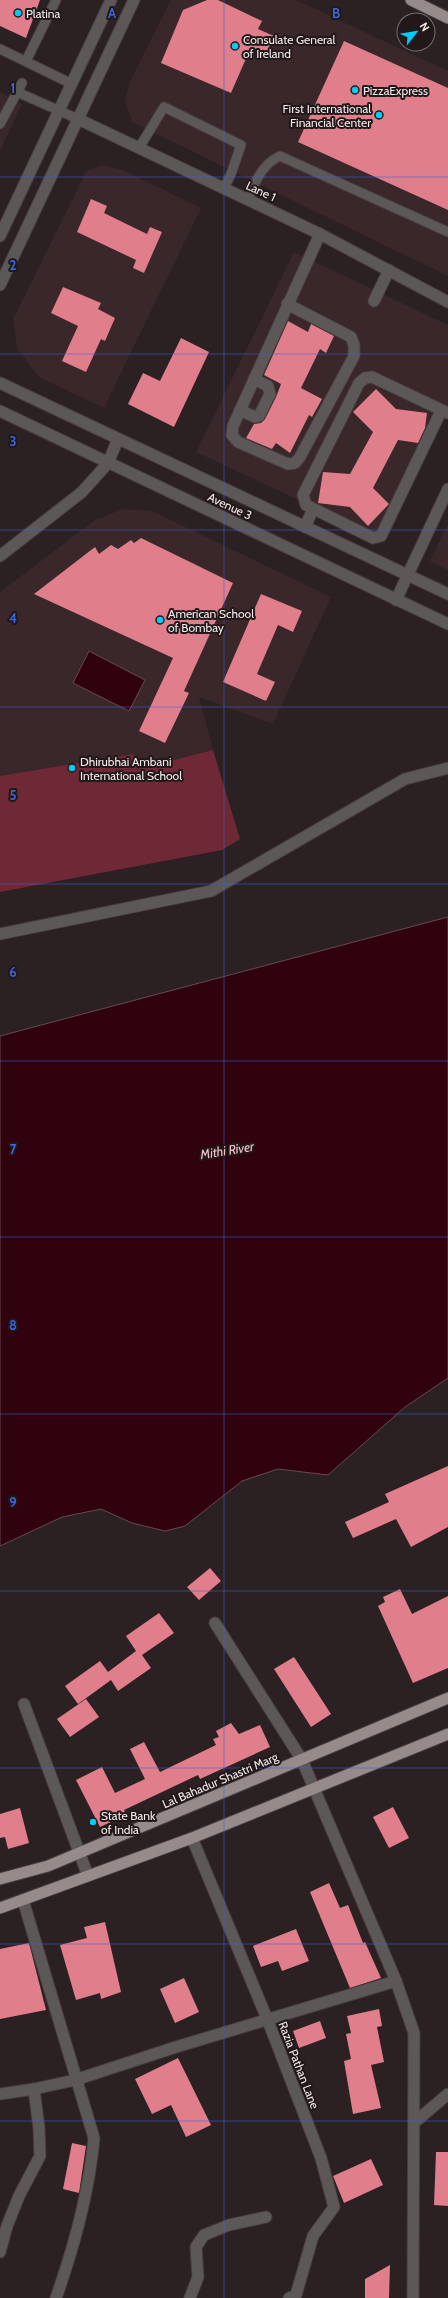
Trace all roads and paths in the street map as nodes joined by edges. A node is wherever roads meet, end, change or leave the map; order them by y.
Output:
1 (56, 0) edge
2 (111, 0) edge
3 (134, 0) edge
4 (411, 0) edge
5 (448, 18) edge
6 (0, 49) edge
7 (26, 61) junction
8 (22, 83) dead end
9 (72, 84) junction
10 (17, 92) junction
11 (59, 110) junction
12 (78, 119) junction
13 (0, 124) edge
14 (138, 148) junction
15 (224, 188) junction
16 (249, 200) junction
17 (448, 232) edge
18 (320, 234) junction
19 (0, 236) edge
20 (388, 270) junction
21 (0, 284) edge
22 (374, 301) dead end
23 (448, 302) edge
24 (287, 304) junction
25 (254, 379) junction
26 (0, 383) edge
27 (240, 410) junction
28 (0, 411) edge
29 (444, 412) edge
30 (118, 439) junction
31 (108, 463) junction
32 (447, 494) edge
33 (313, 509) junction
34 (305, 527) junction
35 (0, 556) edge
36 (407, 575) junction
37 (448, 594) edge
38 (396, 600) junction
39 (448, 624) edge
40 (448, 768) edge
41 (0, 934) edge
42 (215, 1623) dead end
43 (448, 1698) edge
44 (24, 1704) dead end
45 (448, 1734) edge
46 (302, 1760) junction
47 (314, 1789) junction
48 (192, 1838) junction
49 (78, 1854) junction
50 (88, 1876) junction
51 (0, 1880) edge
52 (23, 1900) junction
53 (0, 1908) edge
54 (396, 1981) junction
55 (268, 2021) junction
56 (75, 2080) junction
57 (34, 2089) junction
58 (0, 2094) edge
59 (448, 2094) edge
60 (415, 2122) junction
61 (266, 2217) dead end
62 (0, 2252) edge
63 (56, 2298) edge
64 (190, 2298) edge
65 (289, 2298) edge
66 (413, 2298) edge

1 - 7 lane
2 - 9 street
3 - 12 street
4 - 5 main road
6 - 7 lane
7 - 9 lane
8 - 10 lane
9 - 11 street
10 - 11 lane, Lane 1
10 - 13 lane
11 - 12 lane, Lane 1
11 - 19 street
12 - 14 street, Lane 1
12 - 21 street
14 - 15 street, Lane 1
14 - 15 lane
15 - 16 street, Lane 1
16 - 17 lane
16 - 18 street, Lane 1
18 - 20 street, Lane 1
18 - 24 street
20 - 22 street
20 - 23 street, Lane 1
24 - 25 street
24 - 27 street
25 - 27 street
25 - 27 street
26 - 30 street, Avenue 3
28 - 31 street, Avenue 3
29 - 33 street
29 - 33 street
30 - 31 street
30 - 34 street, Avenue 3
31 - 35 street
31 - 38 street, Avenue 3
32 - 36 street
33 - 34 street
34 - 36 street, Avenue 3
36 - 37 street, Avenue 3
36 - 38 street
38 - 39 street, Avenue 3
40 - 41 street
42 - 46 street
43 - 46 main road, Lal Bahadur Shastri Marg
44 - 49 street
45 - 47 main road
46 - 47 street
46 - 49 main road, Lal Bahadur Shastri Marg
47 - 48 main road
47 - 54 street
48 - 50 main road
48 - 55 street, Razia Pathan Lane
49 - 50 street
49 - 51 main road, Lal Bahadur Shastri Marg
50 - 52 main road
52 - 53 main road
52 - 56 street
54 - 55 street
54 - 60 street
55 - 56 street
55 - 65 street, Razia Pathan Lane
56 - 57 street
56 - 63 street
57 - 58 street
57 - 62 street
59 - 60 street
60 - 66 street
61 - 64 street

